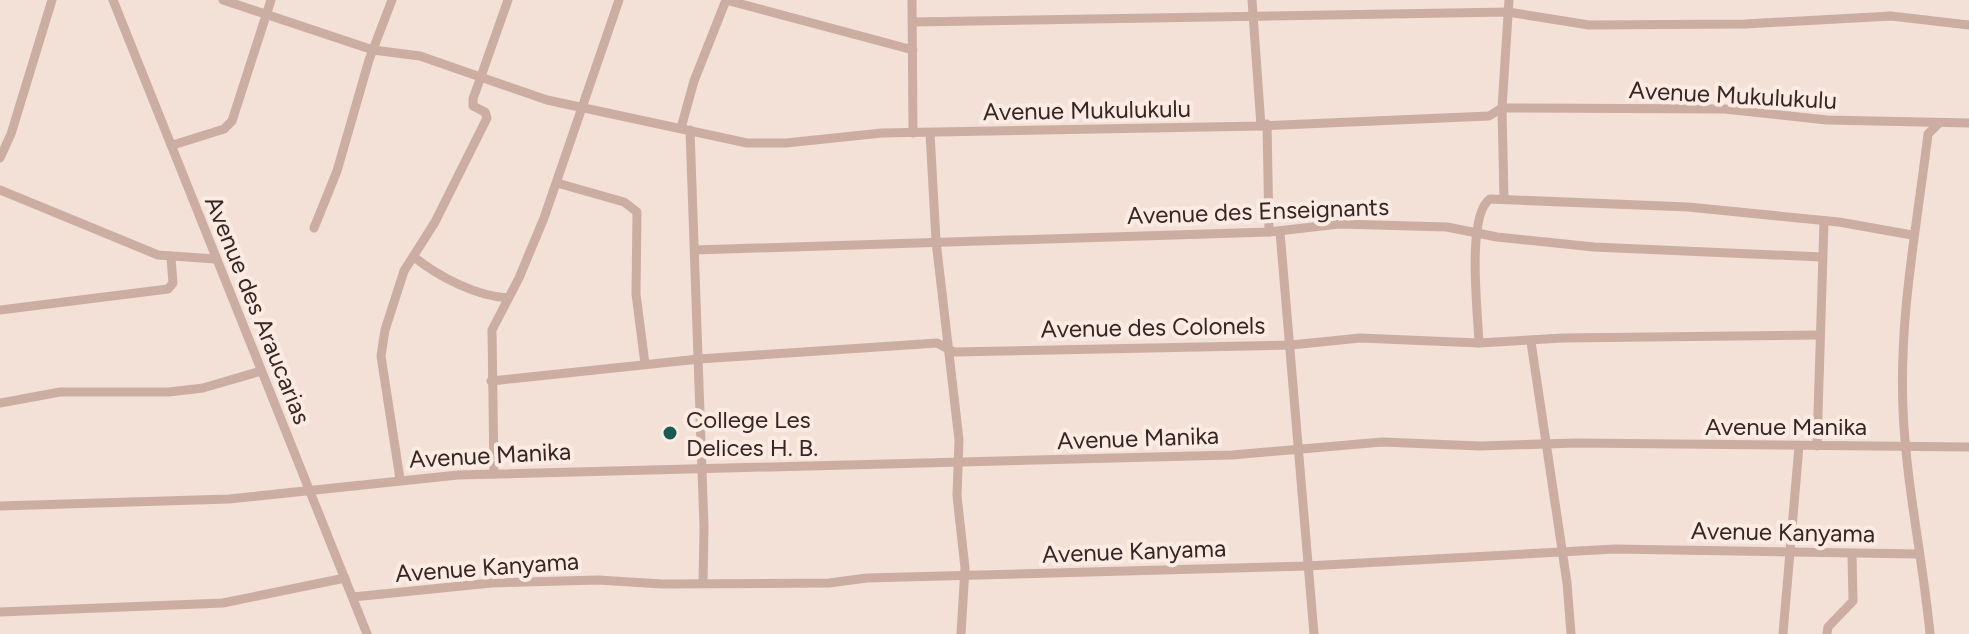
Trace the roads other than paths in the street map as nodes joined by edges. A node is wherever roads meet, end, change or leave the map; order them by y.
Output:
1 (52, 0) edge
2 (113, 0) edge
3 (223, 0) edge
4 (271, 0) edge
5 (392, 0) edge
6 (508, 0) edge
7 (619, 0) edge
8 (912, 0) edge
9 (1252, 0) edge
10 (1509, 0) edge
11 (1508, 12) junction
12 (265, 16) junction
13 (1253, 17) junction
14 (913, 22) junction
15 (1969, 25) edge
16 (373, 50) junction
17 (913, 50) junction
18 (481, 78) junction
19 (1502, 108) junction
20 (582, 109) junction
21 (1941, 122) junction
22 (1969, 123) edge
23 (1264, 125) junction
24 (685, 129) junction
25 (913, 133) junction
26 (930, 133) junction
27 (173, 145) junction
28 (0, 158) edge
29 (557, 183) junction
30 (0, 190) edge
31 (1504, 199) junction
32 (1824, 221) junction
33 (314, 228) dead end
34 (1274, 232) junction
35 (1478, 233) junction
36 (1912, 235) junction
37 (936, 241) junction
38 (695, 250) junction
39 (414, 257) junction
40 (1822, 257) junction
41 (171, 258) junction
42 (215, 259) junction
43 (508, 298) junction
44 (0, 310) edge
45 (1818, 335) junction
46 (1531, 342) junction
47 (1479, 343) junction
48 (1291, 345) junction
49 (948, 350) junction
50 (699, 359) junction
51 (645, 364) junction
52 (261, 371) junction
53 (491, 381) junction
54 (0, 403) edge
55 (1546, 445) junction
56 (1799, 446) junction
57 (1817, 446) junction
58 (1906, 447) junction
59 (1969, 447) edge
60 (1298, 449) junction
61 (958, 462) junction
62 (702, 467) junction
63 (494, 474) junction
64 (400, 479) junction
65 (309, 491) junction
66 (0, 506) edge
67 (1560, 552) junction
68 (1790, 554) junction
69 (1917, 554) junction
70 (1852, 555) junction
71 (1307, 566) junction
72 (965, 574) junction
73 (345, 578) junction
74 (703, 583) junction
75 (353, 597) junction
76 (0, 612) edge
77 (367, 634) edge
78 (961, 634) edge
79 (1314, 634) edge
80 (1571, 634) edge
81 (1783, 634) edge
82 (1827, 634) edge
83 (1930, 634) edge

1 - 28 street
2 - 27 street, Avenue des Araucarias
3 - 12 street, Avenue Mukulukulu
4 - 12 street
5 - 16 street
6 - 18 street
7 - 20 street
8 - 14 street
9 - 13 street
10 - 11 street
11 - 13 street
11 - 15 street
11 - 19 street
12 - 16 street, Avenue Mukulukulu
12 - 27 street
13 - 14 street
13 - 23 street
14 - 17 street
16 - 18 street, Avenue Mukulukulu
16 - 33 street
17 - 24 street
17 - 25 street
18 - 20 street, Avenue Mukulukulu
18 - 39 street
19 - 21 street, Avenue Mukulukulu
19 - 23 street, Avenue Mukulukulu
19 - 31 street
20 - 24 street, Avenue Mukulukulu
20 - 29 street
21 - 22 street, Avenue Mukulukulu
21 - 36 street
23 - 26 street, Avenue Mukulukulu
23 - 34 street
24 - 25 street, Avenue Mukulukulu
24 - 38 street
25 - 26 street, Avenue Mukulukulu
26 - 37 street
27 - 42 street, Avenue des Araucarias
29 - 43 street
29 - 51 street
30 - 41 street
31 - 32 street
31 - 35 street
32 - 36 street
32 - 40 street
34 - 35 street, Avenue des Enseignants
34 - 37 street, Avenue des Enseignants
34 - 48 street
35 - 40 street, Avenue des Enseignants
35 - 47 street
36 - 58 street
37 - 38 street, Avenue des Enseignants
37 - 49 street
38 - 50 street
39 - 43 street
39 - 64 street
40 - 45 street
41 - 42 street
41 - 44 street
42 - 52 street, Avenue des Araucarias
43 - 53 street
45 - 46 street, Avenue des Colonels
45 - 57 street
46 - 47 street, Avenue des Colonels
46 - 55 street
47 - 48 street, Avenue des Colonels
48 - 49 street, Avenue des Colonels
48 - 60 street
49 - 50 street, Avenue des Colonels
49 - 61 street
50 - 51 street, Avenue des Colonels
50 - 62 street
51 - 53 street, Avenue des Colonels
52 - 54 street
52 - 65 street, Avenue des Araucarias
53 - 63 street
55 - 56 street, Avenue Manika
55 - 60 street, Avenue Manika
55 - 67 street
56 - 57 street, Avenue Manika
56 - 68 street
57 - 58 street, Avenue Manika
58 - 59 street, Avenue Manika
58 - 69 street
60 - 61 street, Avenue Manika
60 - 71 street
61 - 62 street, Avenue Manika
61 - 72 street
62 - 63 street, Avenue Manika
62 - 74 street
63 - 64 street, Avenue Manika
64 - 65 street, Avenue Manika
65 - 66 street, Avenue Manika
65 - 73 street, Avenue des Araucarias
67 - 68 street, Avenue Kanyama
67 - 71 street, Avenue Kanyama
67 - 80 street
68 - 70 street, Avenue Kanyama
68 - 81 street
69 - 70 street, Avenue Kanyama
69 - 83 street
70 - 82 street
71 - 72 street, Avenue Kanyama
71 - 79 street
72 - 74 street, Avenue Kanyama
72 - 78 street
73 - 75 street, Avenue des Araucarias
73 - 76 street
74 - 75 street, Avenue Kanyama
75 - 77 street, Avenue des Araucarias

